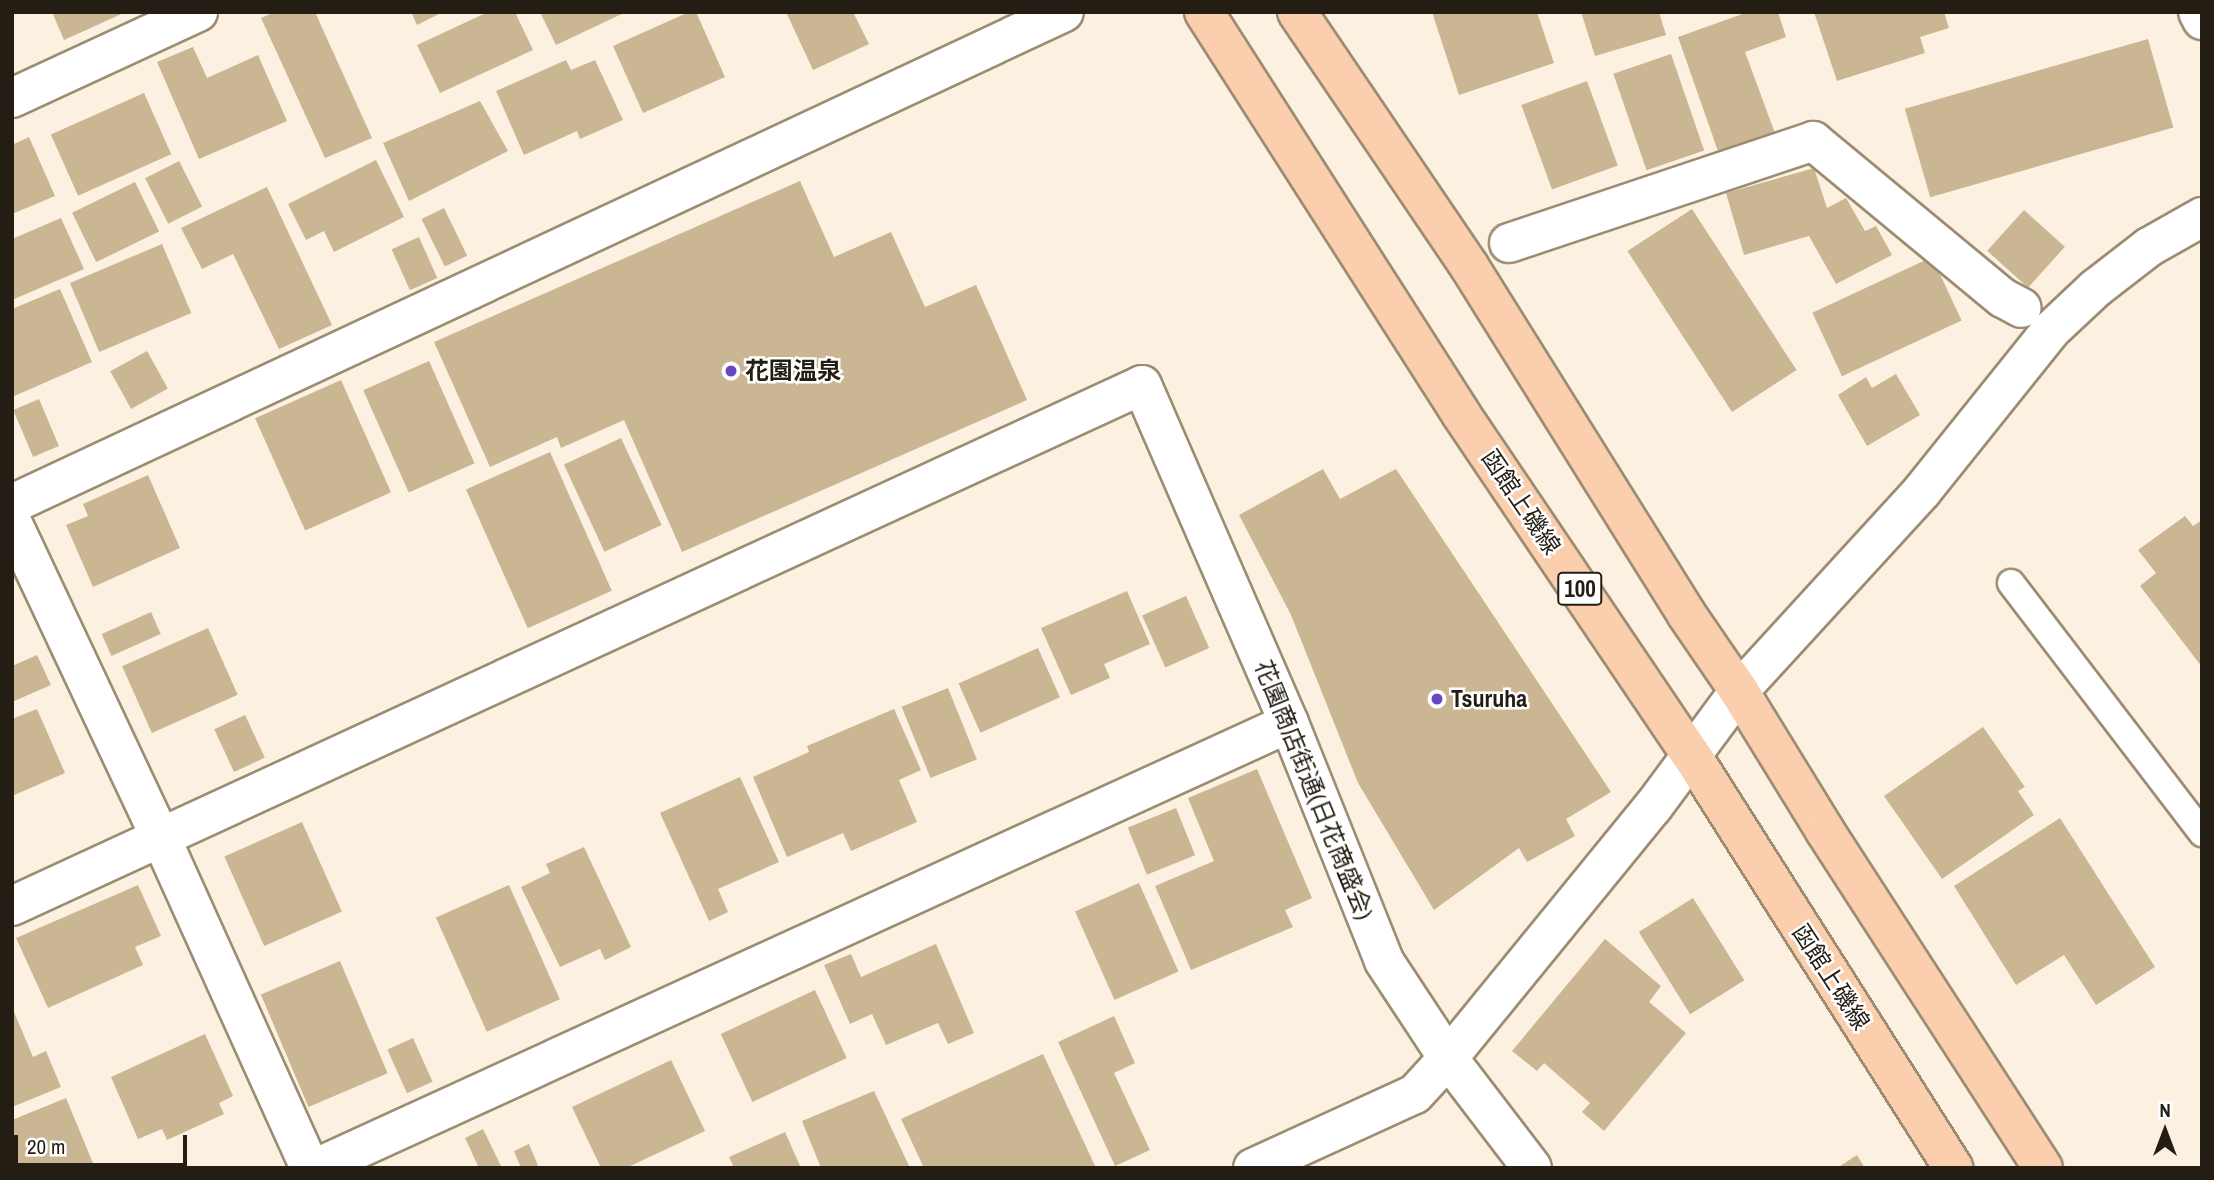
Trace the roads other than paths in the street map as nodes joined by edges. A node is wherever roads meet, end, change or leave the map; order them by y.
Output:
1 (198, 12) edge
2 (1064, 12) edge
3 (1204, 12) edge
4 (1297, 12) edge
5 (2198, 12) edge
6 (2202, 20) edge
7 (12, 99) edge
8 (2202, 217) edge
9 (1509, 243) dead end
10 (2021, 308) dead end
11 (12, 504) edge
12 (12, 522) edge
13 (2011, 583) dead end
14 (1739, 691) junction
15 (1289, 723) junction
16 (1692, 756) junction
17 (2202, 833) edge
18 (161, 838) junction
19 (12, 906) edge
20 (1448, 1058) junction
21 (310, 1168) edge
22 (316, 1168) edge
23 (1252, 1168) edge
24 (1532, 1168) edge
25 (1953, 1168) edge
26 (2043, 1168) edge

1 - 7 street
2 - 11 street
3 - 16 main road, 函館上磯線 / 100
4 - 14 main road
5 - 6 street
8 - 14 street
9 - 10 street
12 - 18 street
13 - 17 lane
14 - 16 street
14 - 26 main road
15 - 18 street, 花園商店街通(日花商盛会)
15 - 20 street, 花園商店街通(日花商盛会)
15 - 22 street
16 - 20 street
16 - 25 main road, 函館上磯線 / 100
18 - 19 street
18 - 21 street
20 - 23 street
20 - 24 street, 花園商店街通(日花商盛会)

